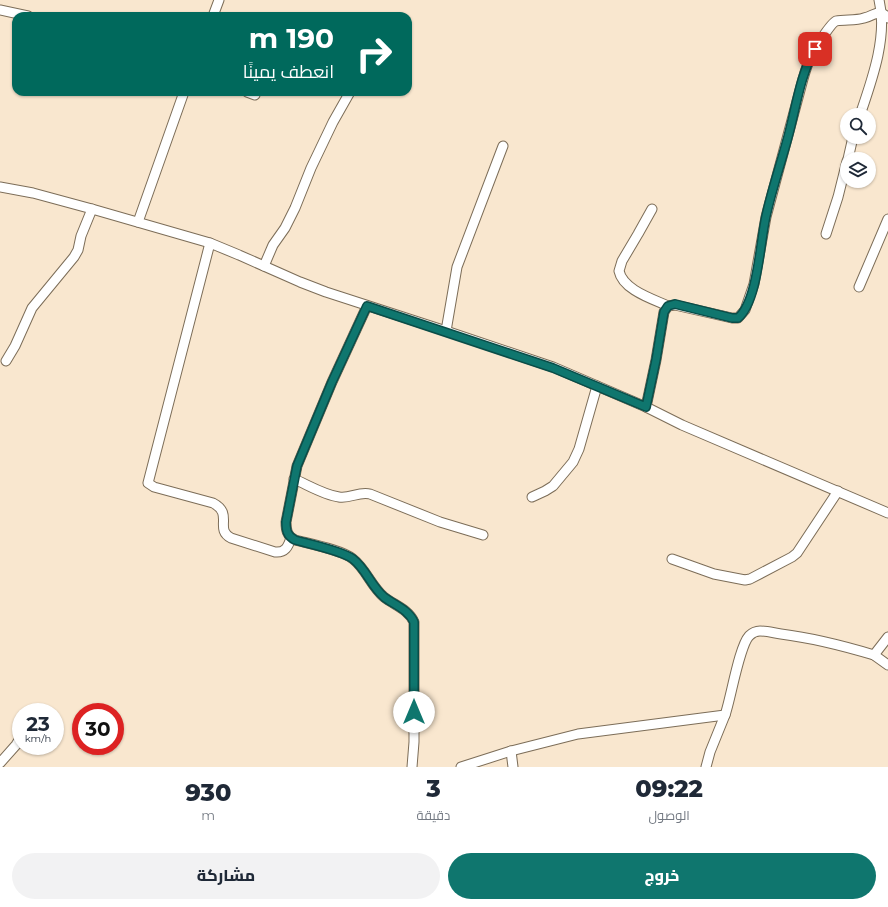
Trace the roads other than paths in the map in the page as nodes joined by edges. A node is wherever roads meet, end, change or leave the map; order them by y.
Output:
1 (219, 0) edge
2 (879, 0) edge
3 (0, 10) edge
4 (214, 12) edge
5 (12, 13) edge
6 (885, 16) edge
7 (183, 96) edge
8 (348, 96) edge
9 (862, 108) edge
10 (503, 146) dead end
11 (0, 187) edge
12 (840, 188) edge
13 (92, 209) junction
14 (652, 209) dead end
15 (888, 219) edge
16 (138, 222) junction
17 (826, 234) dead end
18 (210, 244) junction
19 (264, 266) junction
20 (859, 287) dead end
21 (367, 306) junction
22 (668, 306) junction
23 (446, 331) junction
24 (6, 361) dead end
25 (597, 386) junction
26 (646, 407) junction
27 (294, 479) junction
28 (838, 491) junction
29 (532, 497) dead end
30 (888, 513) edge
31 (482, 535) dead end
32 (291, 538) junction
33 (672, 559) dead end
34 (888, 637) edge
35 (874, 656) junction
36 (888, 665) edge
37 (725, 716) junction
38 (12, 750) edge
39 (511, 751) junction
40 (0, 763) edge
41 (412, 767) edge
42 (460, 767) edge
43 (513, 767) edge
44 (706, 767) edge

1 - 4 street
2 - 6 street
3 - 5 street
6 - 9 street
6 - 22 street
7 - 16 street
8 - 19 street
10 - 23 street
11 - 13 street
12 - 17 street
13 - 16 street
13 - 24 street
14 - 22 street
15 - 20 street
16 - 18 street
18 - 19 street
18 - 32 street
19 - 21 street
21 - 23 street
21 - 27 street
22 - 26 street
23 - 25 street
25 - 26 street
25 - 29 street
26 - 28 street
27 - 31 street
27 - 32 street
28 - 30 street
28 - 33 street
32 - 41 street
34 - 35 street
35 - 36 street
35 - 37 street
37 - 39 street
37 - 44 street
38 - 40 street
39 - 42 street
39 - 43 street

